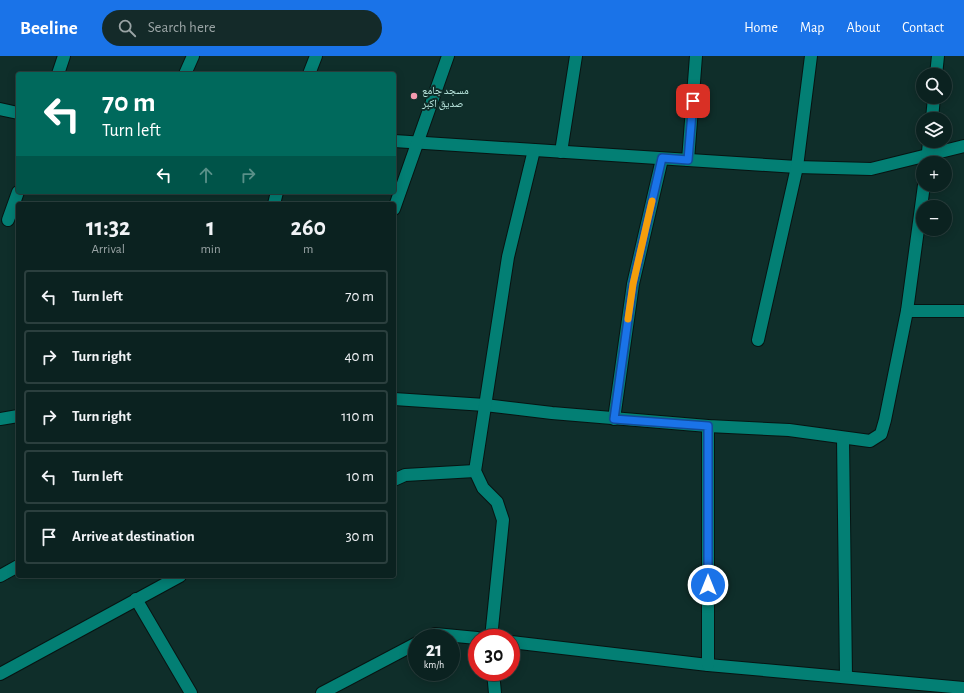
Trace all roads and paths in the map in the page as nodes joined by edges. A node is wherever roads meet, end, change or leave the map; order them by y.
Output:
1 (64, 56) edge
2 (192, 56) edge
3 (316, 56) edge
4 (448, 56) edge
5 (576, 56) edge
6 (696, 56) edge
7 (811, 56) edge
8 (938, 56) edge
9 (937, 68) edge
10 (59, 72) edge
11 (186, 72) edge
12 (310, 72) edge
13 (0, 109) edge
14 (16, 113) edge
15 (396, 141) edge
16 (416, 143) junction
17 (964, 146) edge
18 (534, 150) junction
19 (561, 152) junction
20 (933, 156) edge
21 (662, 158) junction
22 (688, 160) junction
23 (916, 160) edge
24 (797, 167) junction
25 (923, 192) edge
26 (17, 194) edge
27 (396, 203) edge
28 (8, 220) dead end
29 (907, 311) junction
30 (964, 311) edge
31 (758, 340) dead end
32 (396, 399) edge
33 (485, 404) junction
34 (16, 416) edge
35 (0, 419) edge
36 (614, 419) junction
37 (708, 426) junction
38 (843, 438) junction
39 (475, 471) junction
40 (396, 479) edge
41 (16, 567) edge
42 (0, 576) edge
43 (176, 578) edge
44 (136, 599) junction
45 (492, 629) edge
46 (520, 643) edge
47 (408, 648) edge
48 (708, 665) junction
49 (0, 674) edge
50 (846, 677) junction
51 (494, 681) edge
52 (964, 688) edge
53 (191, 693) edge
54 (322, 693) edge
55 (495, 693) edge

1 - 10 street
2 - 11 street
3 - 12 street
4 - 16 street
5 - 19 street
6 - 22 street
7 - 24 street
8 - 9 street
13 - 14 street
15 - 16 street
16 - 18 street
16 - 27 street
17 - 20 street
18 - 19 street
18 - 33 street
19 - 21 street
21 - 22 street
21 - 36 street
22 - 24 street
23 - 24 street
24 - 31 street
25 - 29 street
26 - 28 street
29 - 30 street
29 - 38 street
32 - 33 street
33 - 36 street
33 - 39 street
34 - 35 street
36 - 37 street
37 - 38 street
37 - 48 street
38 - 50 street
39 - 40 street
39 - 45 street
41 - 42 street
43 - 44 street
44 - 49 street
44 - 53 street
46 - 48 street
47 - 54 street
48 - 50 street
50 - 52 street
51 - 55 street

